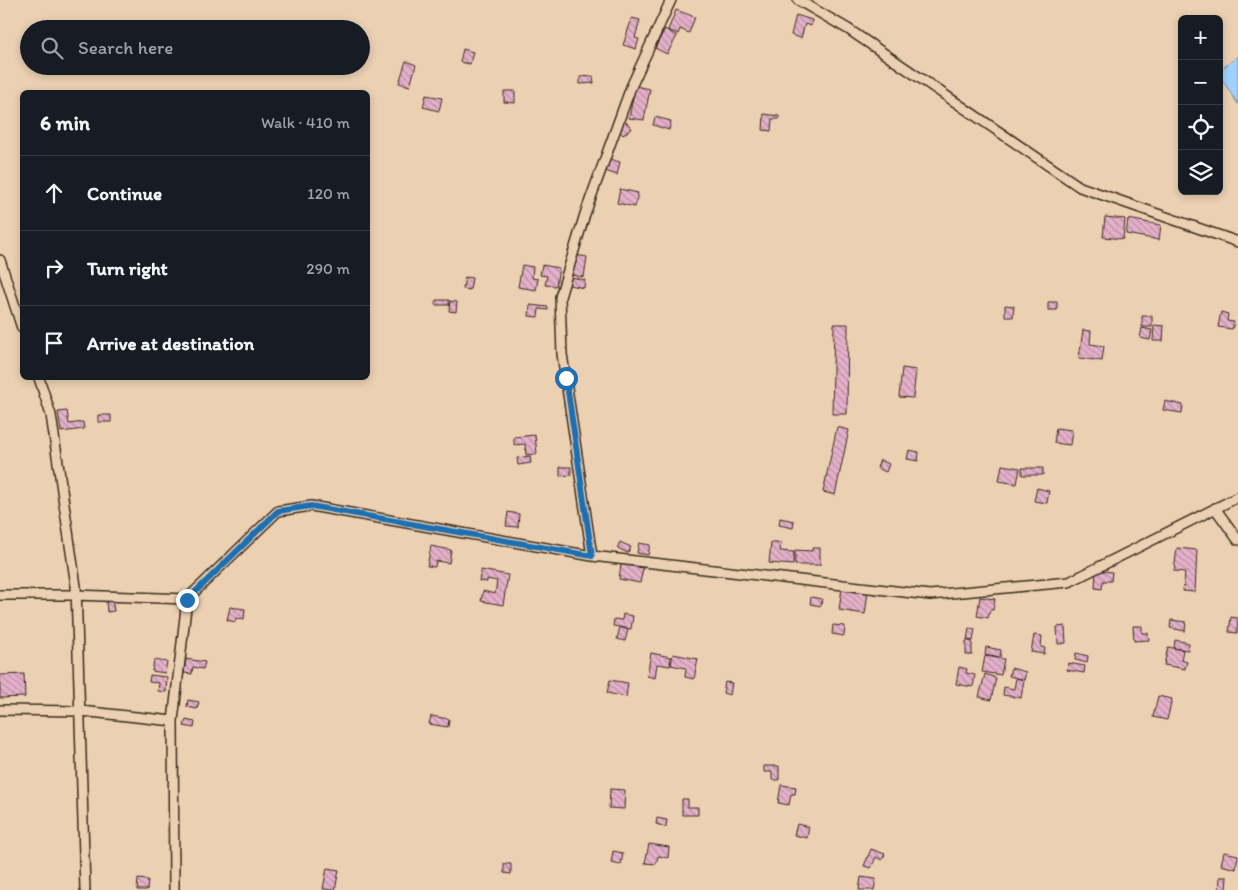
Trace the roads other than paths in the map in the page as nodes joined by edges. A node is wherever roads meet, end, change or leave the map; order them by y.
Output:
1 (671, 0) edge
2 (798, 0) edge
3 (1238, 242) edge
4 (0, 260) edge
5 (20, 322) edge
6 (40, 380) edge
7 (1238, 496) edge
8 (1216, 508) junction
9 (1238, 540) edge
10 (592, 556) junction
11 (0, 595) edge
12 (75, 595) junction
13 (187, 600) junction
14 (0, 710) edge
15 (81, 711) junction
16 (173, 721) junction
17 (85, 890) edge
18 (174, 890) edge

1 - 10 street
2 - 3 street
4 - 5 street
6 - 12 street
7 - 8 street
8 - 9 street
8 - 10 street
10 - 13 street
11 - 12 street
12 - 13 street
12 - 15 street
13 - 16 street
14 - 15 street
15 - 16 street
15 - 17 street
16 - 18 street

